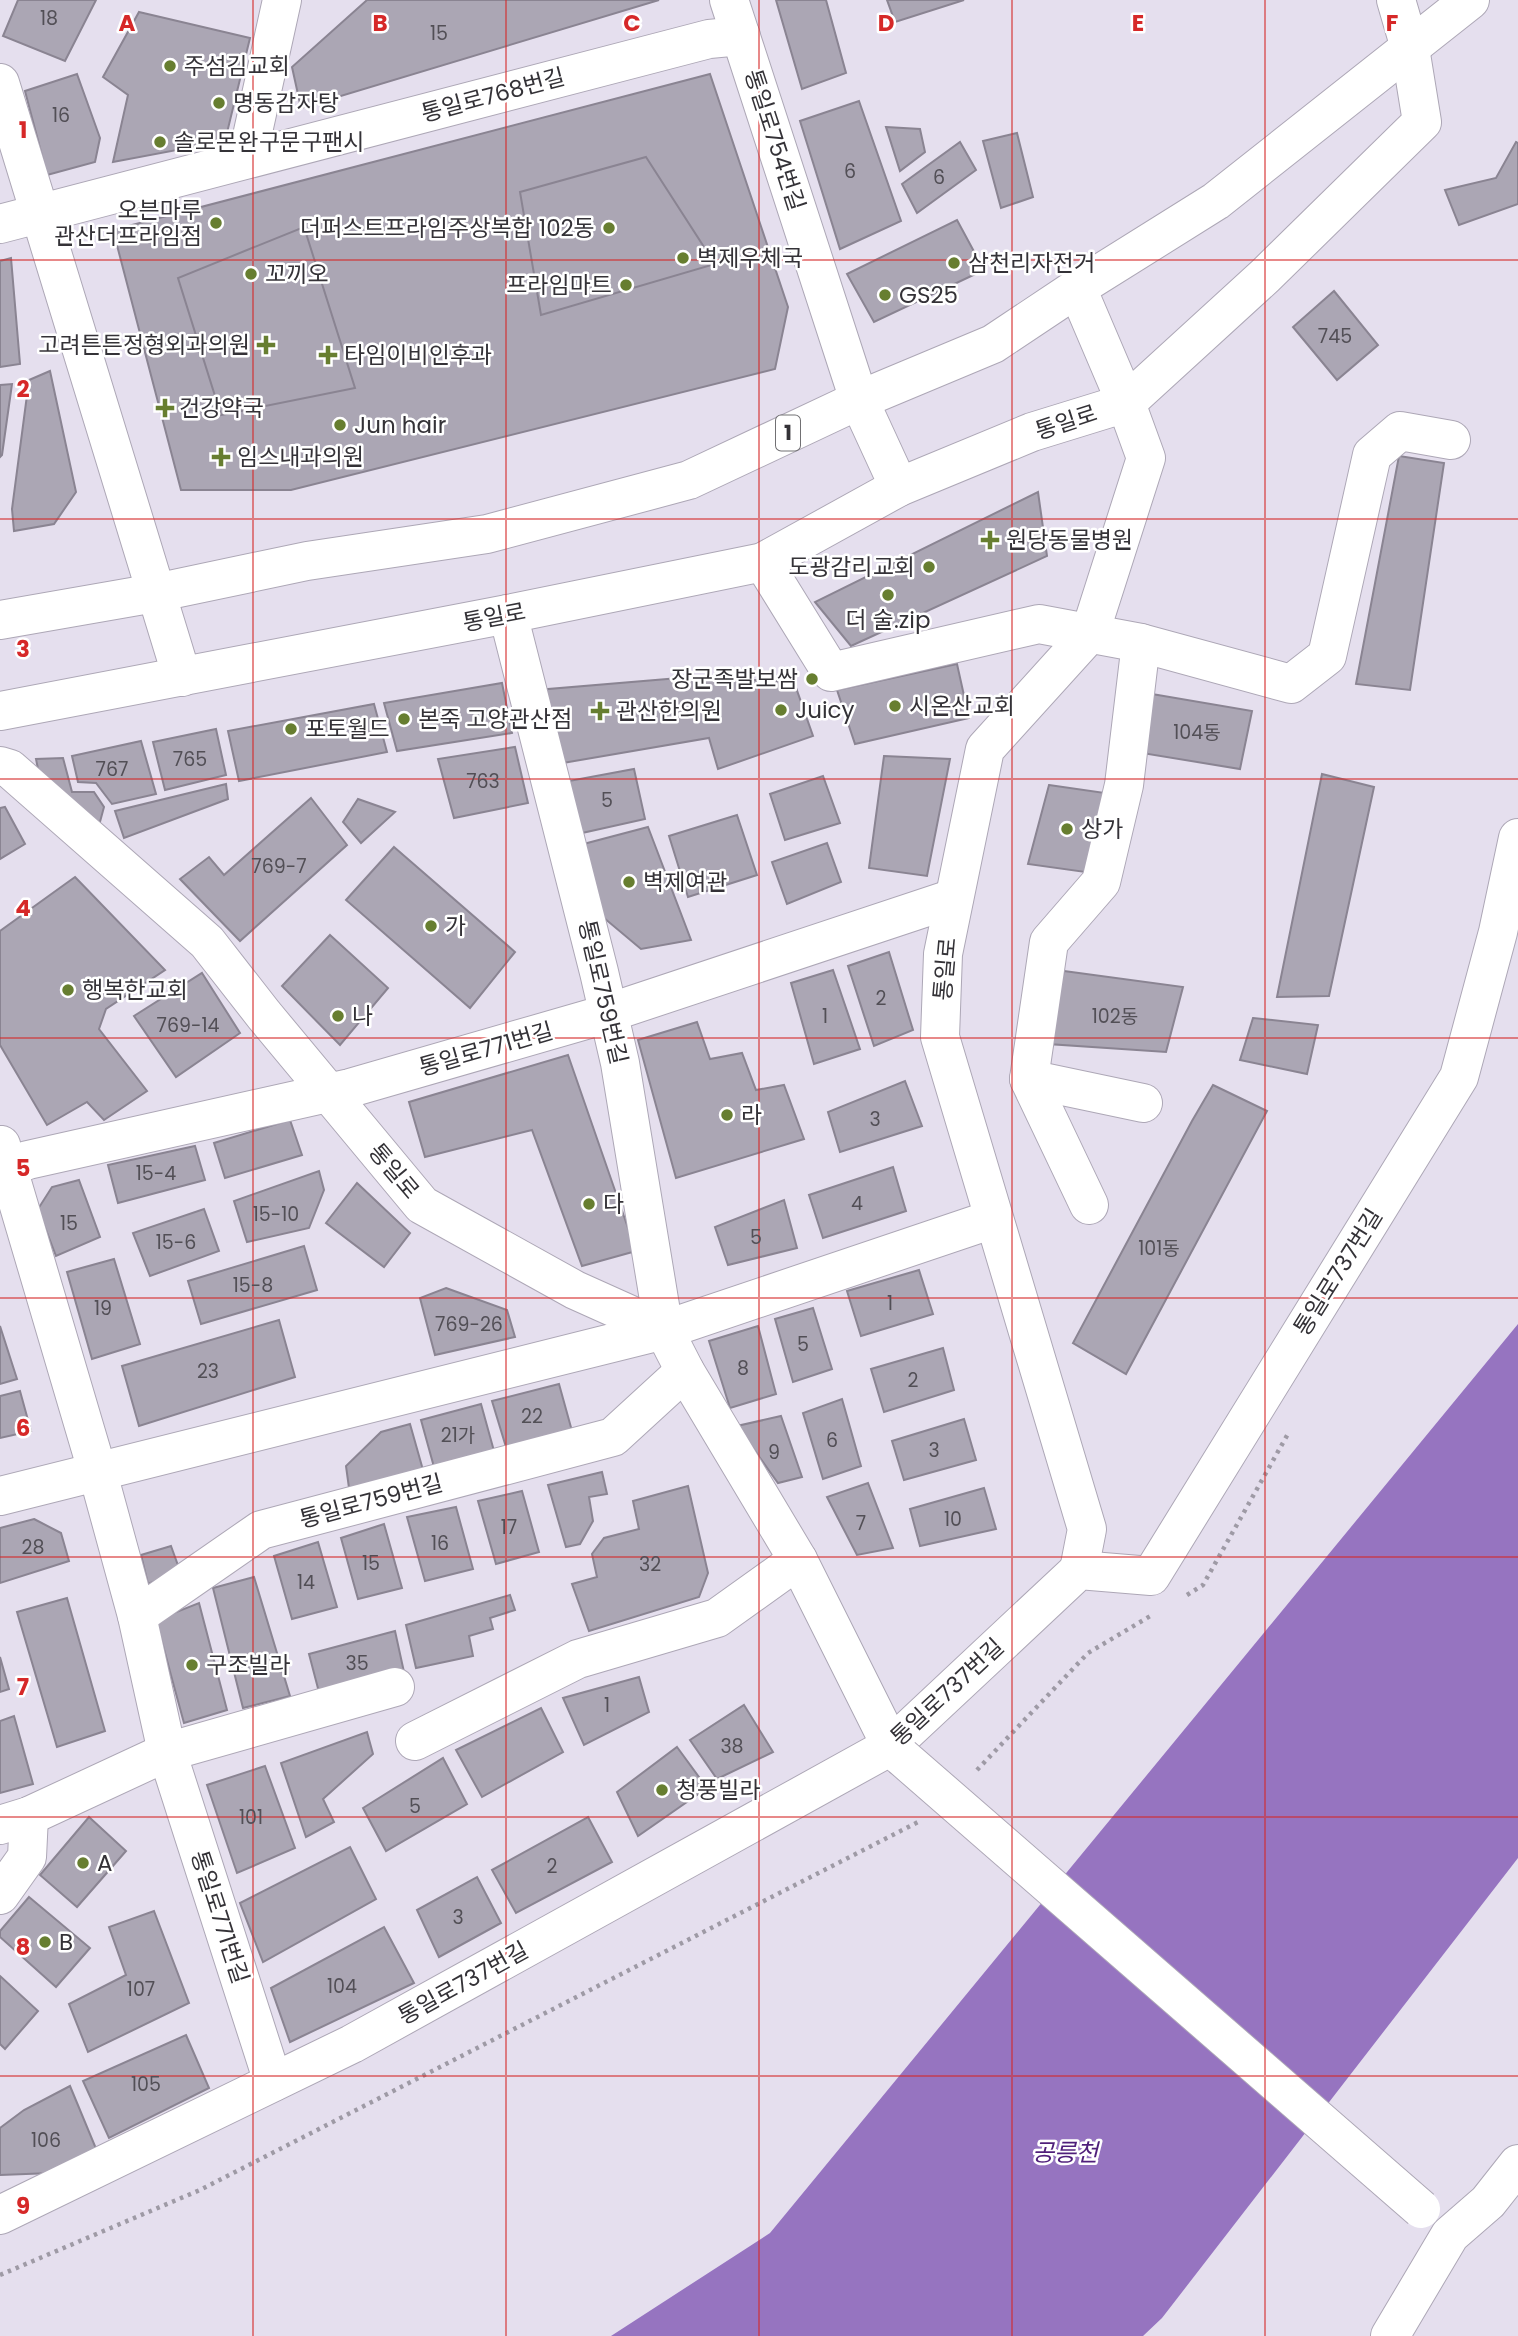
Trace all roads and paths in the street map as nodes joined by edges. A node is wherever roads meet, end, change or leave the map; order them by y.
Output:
1 (282, 0) edge
2 (729, 0) edge
3 (1396, 0) edge
4 (1470, 0) edge
5 (741, 36) junction
6 (1409, 48) junction
7 (0, 83) edge
8 (247, 159) junction
9 (40, 214) junction
10 (0, 224) edge
11 (1077, 288) junction
12 (859, 400) junction
13 (1126, 403) junction
14 (1451, 440) dead end
15 (899, 487) junction
16 (763, 562) junction
17 (155, 593) junction
18 (508, 614) junction
19 (0, 620) edge
20 (1090, 633) junction
21 (1141, 643) junction
22 (182, 677) junction
23 (0, 711) edge
24 (0, 766) edge
25 (1518, 838) edge
26 (954, 898) junction
27 (608, 1013) junction
28 (1029, 1079) junction
29 (329, 1092) junction
30 (1143, 1103) dead end
31 (3, 1160) edge
32 (1089, 1205) dead end
33 (993, 1219) junction
34 (664, 1330) junction
35 (685, 1371) junction
36 (97, 1471) junction
37 (0, 1496) edge
38 (798, 1560) junction
39 (1079, 1570) junction
40 (137, 1616) junction
41 (395, 1688) dead end
42 (415, 1741) dead end
43 (167, 1752) junction
44 (897, 1752) junction
45 (15, 1820) edge
46 (0, 1895) edge
47 (273, 2082) junction
48 (1518, 2164) edge
49 (0, 2215) edge
50 (1450, 2235) junction
51 (1390, 2336) edge

1 - 8 street
2 - 5 street, 통일로754번길
3 - 6 street
4 - 6 street, 1
5 - 8 street, 통일로768번길
5 - 12 street, 통일로754번길
6 - 11 street, 1
6 - 13 street, 통일로
7 - 9 street
8 - 9 street, 통일로768번길
9 - 10 street, 통일로768번길
9 - 17 street
11 - 12 street, 1
11 - 13 street, 통일로
12 - 15 street, 통일로754번길
12 - 17 street, 1
13 - 15 street, 통일로
13 - 20 street, 통일로
14 - 21 street
15 - 16 street, 통일로
16 - 18 street, 통일로
16 - 20 street
17 - 19 street, 1
17 - 22 street
18 - 22 street, 통일로
18 - 27 street, 통일로759번길
20 - 21 street
20 - 26 street, 통일로
21 - 28 street
22 - 23 street, 통일로
24 - 29 street, 통일로
25 - 39 street, 통일로737번길
26 - 27 street, 통일로771번길
26 - 33 street, 통일로
27 - 29 street, 통일로771번길
27 - 34 street, 통일로759번길
28 - 30 street
28 - 32 street
29 - 31 street, 통일로771번길
29 - 34 street, 통일로
31 - 36 street, 통일로771번길
33 - 34 street
33 - 39 street, 통일로
34 - 35 street, 통일로759번길
34 - 36 street
35 - 38 street, 통일로759번길
35 - 40 street, 통일로759번길
36 - 37 street
36 - 40 street, 통일로771번길
38 - 42 street
38 - 44 street, 통일로759번길
39 - 44 street, 통일로737번길
40 - 43 street, 통일로771번길
41 - 43 street
43 - 45 street
43 - 47 street, 통일로771번길
44 - 47 street, 통일로737번길
44 - 50 street, bridge
45 - 46 street
47 - 49 street, 통일로737번길
48 - 50 street
50 - 51 street

